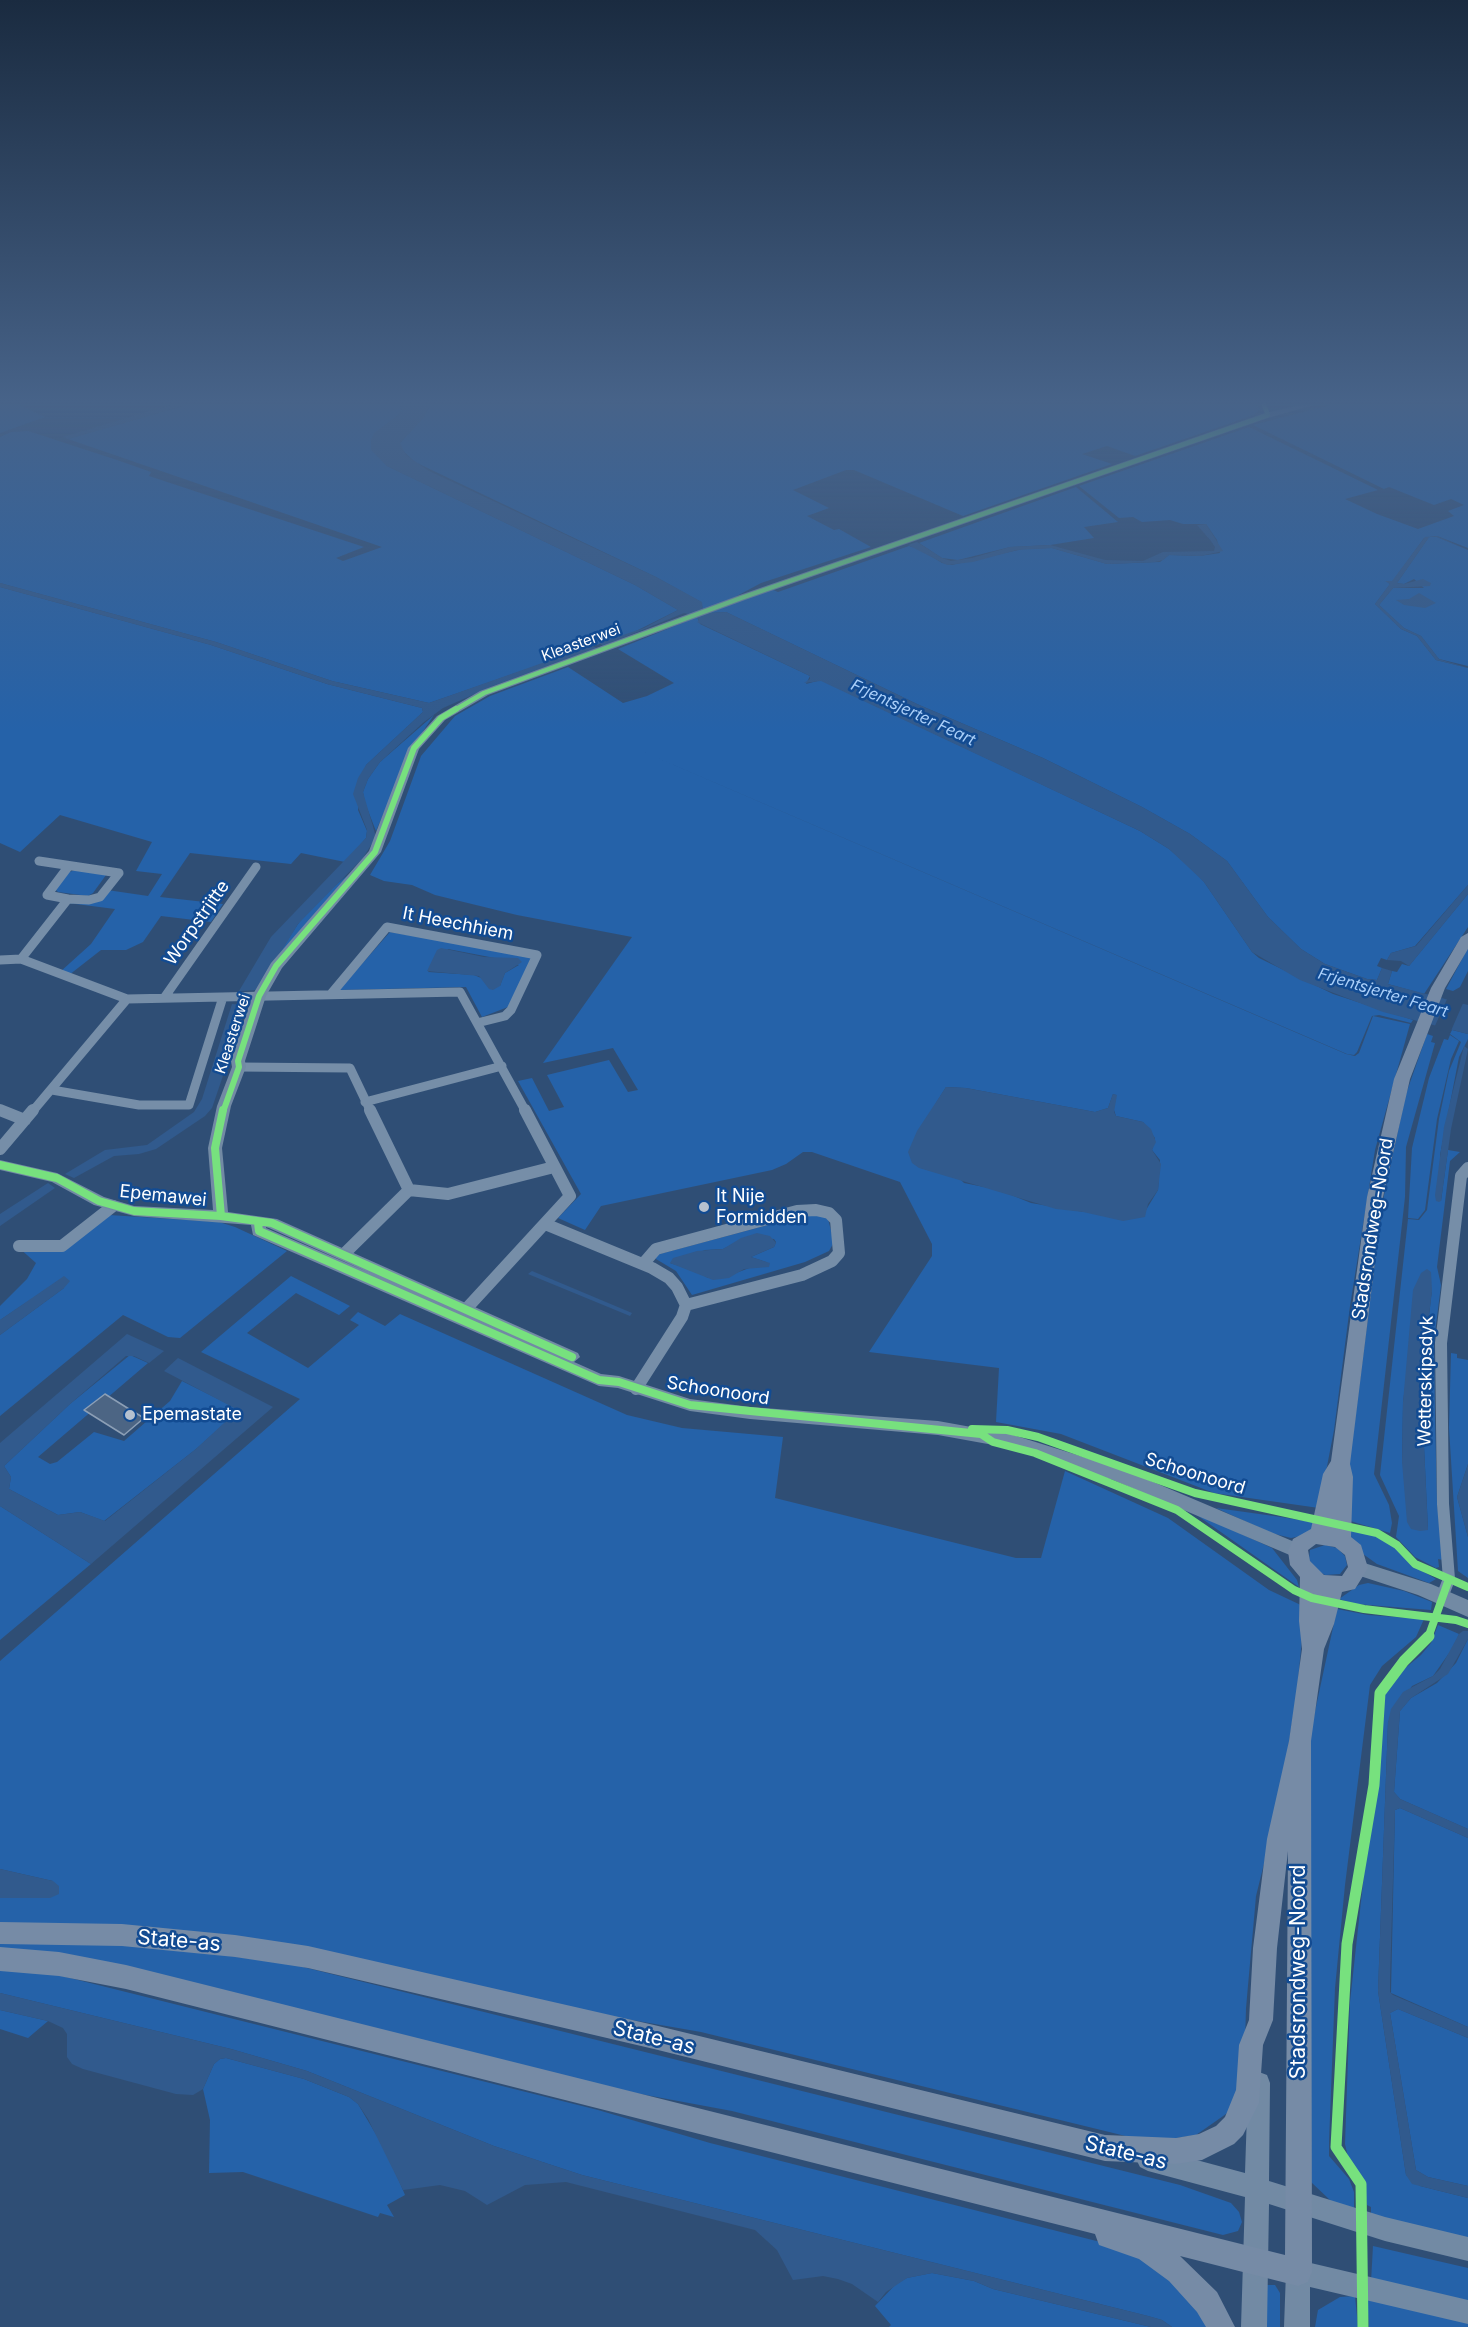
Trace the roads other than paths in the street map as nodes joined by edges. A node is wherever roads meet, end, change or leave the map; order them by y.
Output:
1 (987, 514) edge
2 (39, 861) dead end
3 (68, 867) junction
4 (256, 867) dead end
5 (68, 899) junction
6 (1468, 937) edge
7 (544, 947) dead end
8 (537, 955) junction
9 (21, 959) junction
10 (0, 960) edge
11 (331, 994) junction
12 (259, 996) junction
13 (223, 997) junction
14 (164, 998) junction
15 (127, 999) junction
16 (477, 1023) junction
17 (502, 1066) junction
18 (239, 1067) junction
19 (52, 1090) junction
20 (365, 1102) junction
21 (0, 1110) edge
22 (25, 1120) junction
23 (0, 1149) edge
24 (0, 1164) edge
25 (554, 1167) junction
26 (1468, 1168) edge
27 (409, 1190) junction
28 (112, 1206) junction
29 (221, 1216) junction
30 (258, 1223) junction
31 (545, 1224) junction
32 (18, 1246) dead end
33 (344, 1254) junction
34 (643, 1264) junction
35 (686, 1305) junction
36 (462, 1313) junction
37 (636, 1389) junction
38 (1340, 1464) junction
39 (1320, 1536) junction
40 (1341, 1540) junction
41 (1298, 1551) junction
42 (1358, 1568) junction
43 (1310, 1577) junction
44 (1334, 1585) junction
45 (1442, 1597) junction
46 (1468, 1609) edge
47 (1313, 1649) junction
48 (1300, 1741) junction
49 (0, 1933) edge
50 (0, 1959) edge
51 (1260, 2020) junction
52 (1105, 2148) junction
53 (1257, 2189) junction
54 (1022, 2202) junction
55 (1298, 2202) junction
56 (1468, 2249) edge
57 (1255, 2261) junction
58 (1298, 2272) junction
59 (1468, 2312) edge
60 (1221, 2327) edge
61 (1254, 2327) edge
62 (1297, 2327) edge

1 - 12 street, Kleasterwei
2 - 3 street
3 - 5 street
3 - 5 street
4 - 14 street, Worpstrjitte
5 - 9 street
6 - 38 main road, Stadsrondweg-Noord
7 - 8 street
8 - 11 street, It Heechhiem
8 - 16 street
9 - 10 street
9 - 15 street
11 - 12 street
11 - 16 street
12 - 13 street
12 - 18 street, Kleasterwei
13 - 14 street
13 - 19 street
14 - 15 street
15 - 19 street
16 - 17 street
17 - 20 street
17 - 25 street
18 - 20 street
18 - 29 street, Kleasterwei
19 - 22 street
20 - 27 street
21 - 22 street
22 - 23 street
24 - 28 street, Epemawei
25 - 27 street
25 - 31 street
26 - 45 street, Wetterskipsdyk
27 - 33 street
28 - 29 street, Epemawei
28 - 32 street
29 - 30 street, Epemawei
30 - 33 street, Epemawei
30 - 36 street, Epemawei
31 - 34 street
31 - 36 street
33 - 36 street, Epemawei
34 - 35 street
34 - 35 street
35 - 37 street
36 - 37 street, Schoonoord
37 - 41 street, Schoonoord
38 - 39 main road, Stadsrondweg-Noord
38 - 40 main road, Stadsrondweg-Noord
39 - 40 main road
39 - 41 main road
40 - 42 main road
41 - 43 main road
42 - 44 main road
42 - 45 street
43 - 44 main road
43 - 47 main road, Stadsrondweg-Noord
44 - 47 main road, Stadsrondweg-Noord
45 - 46 street
47 - 48 main road, Stadsrondweg-Noord
48 - 51 main road, Stadsrondweg-Noord
48 - 55 main road, Stadsrondweg-Noord
49 - 52 main road, State-as
50 - 54 main road
51 - 52 main road
51 - 53 street, Stadsrondweg-Noord
52 - 53 street, State-as
53 - 55 street, State-as
53 - 57 street, Stadsrondweg-Noord
54 - 57 main road
54 - 60 main road
55 - 56 street, State-as
55 - 58 main road, Stadsrondweg-Noord
57 - 58 main road
57 - 61 street, Stadsrondweg-Noord
58 - 59 street
58 - 62 street

